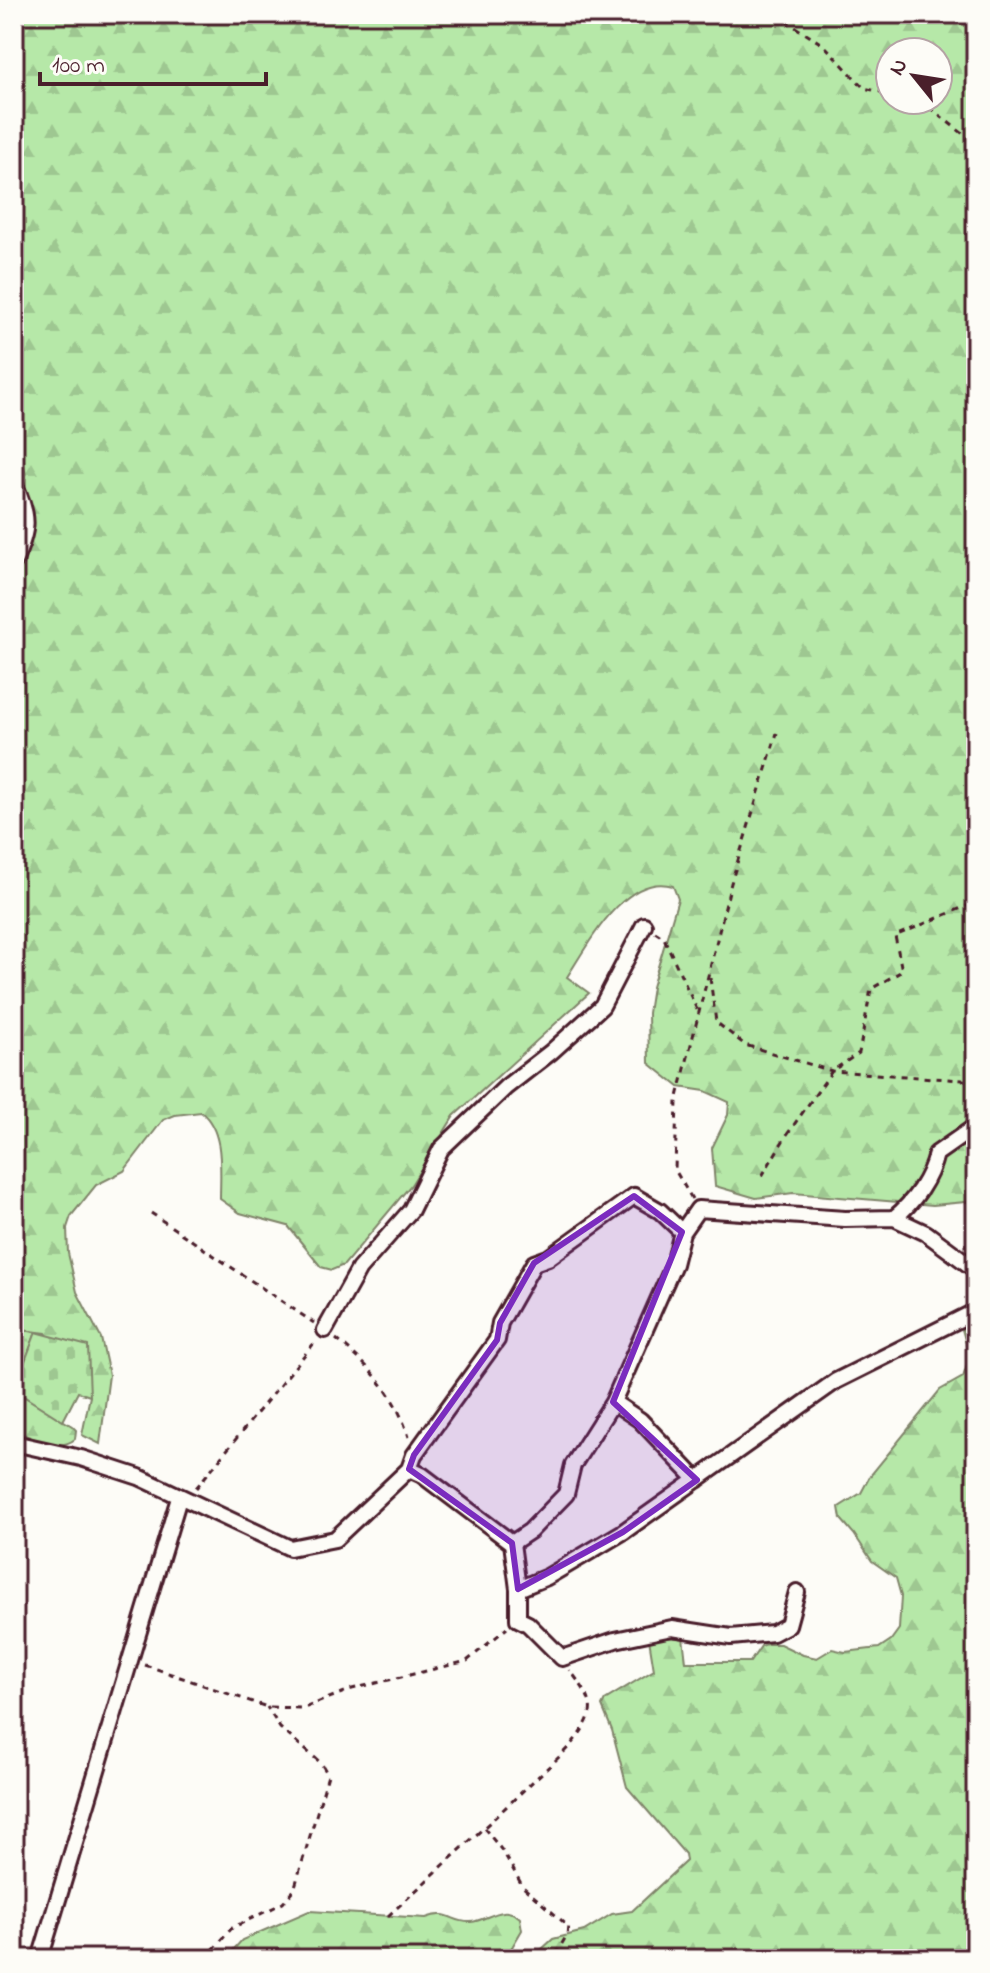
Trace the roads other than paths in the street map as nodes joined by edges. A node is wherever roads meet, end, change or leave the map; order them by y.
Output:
1 (14, 483) edge
2 (14, 562) edge
3 (644, 925) road end
4 (976, 1126) edge
5 (894, 1218) junction
6 (682, 1232) junction
7 (976, 1270) edge
8 (976, 1311) edge
9 (325, 1330) road end
10 (613, 1402) junction
11 (14, 1443) edge
12 (409, 1469) junction
13 (697, 1480) junction
14 (179, 1498) junction
15 (512, 1543) junction
16 (518, 1589) junction
17 (797, 1592) dead end
18 (40, 1959) edge

1 - 2 street
3 - 9 street
4 - 5 street
5 - 6 street
5 - 7 street
6 - 10 street
6 - 12 street
8 - 13 street
10 - 13 street
10 - 15 street
11 - 14 street
12 - 14 street
12 - 15 street
13 - 16 street
14 - 18 street
15 - 16 street
16 - 17 street

